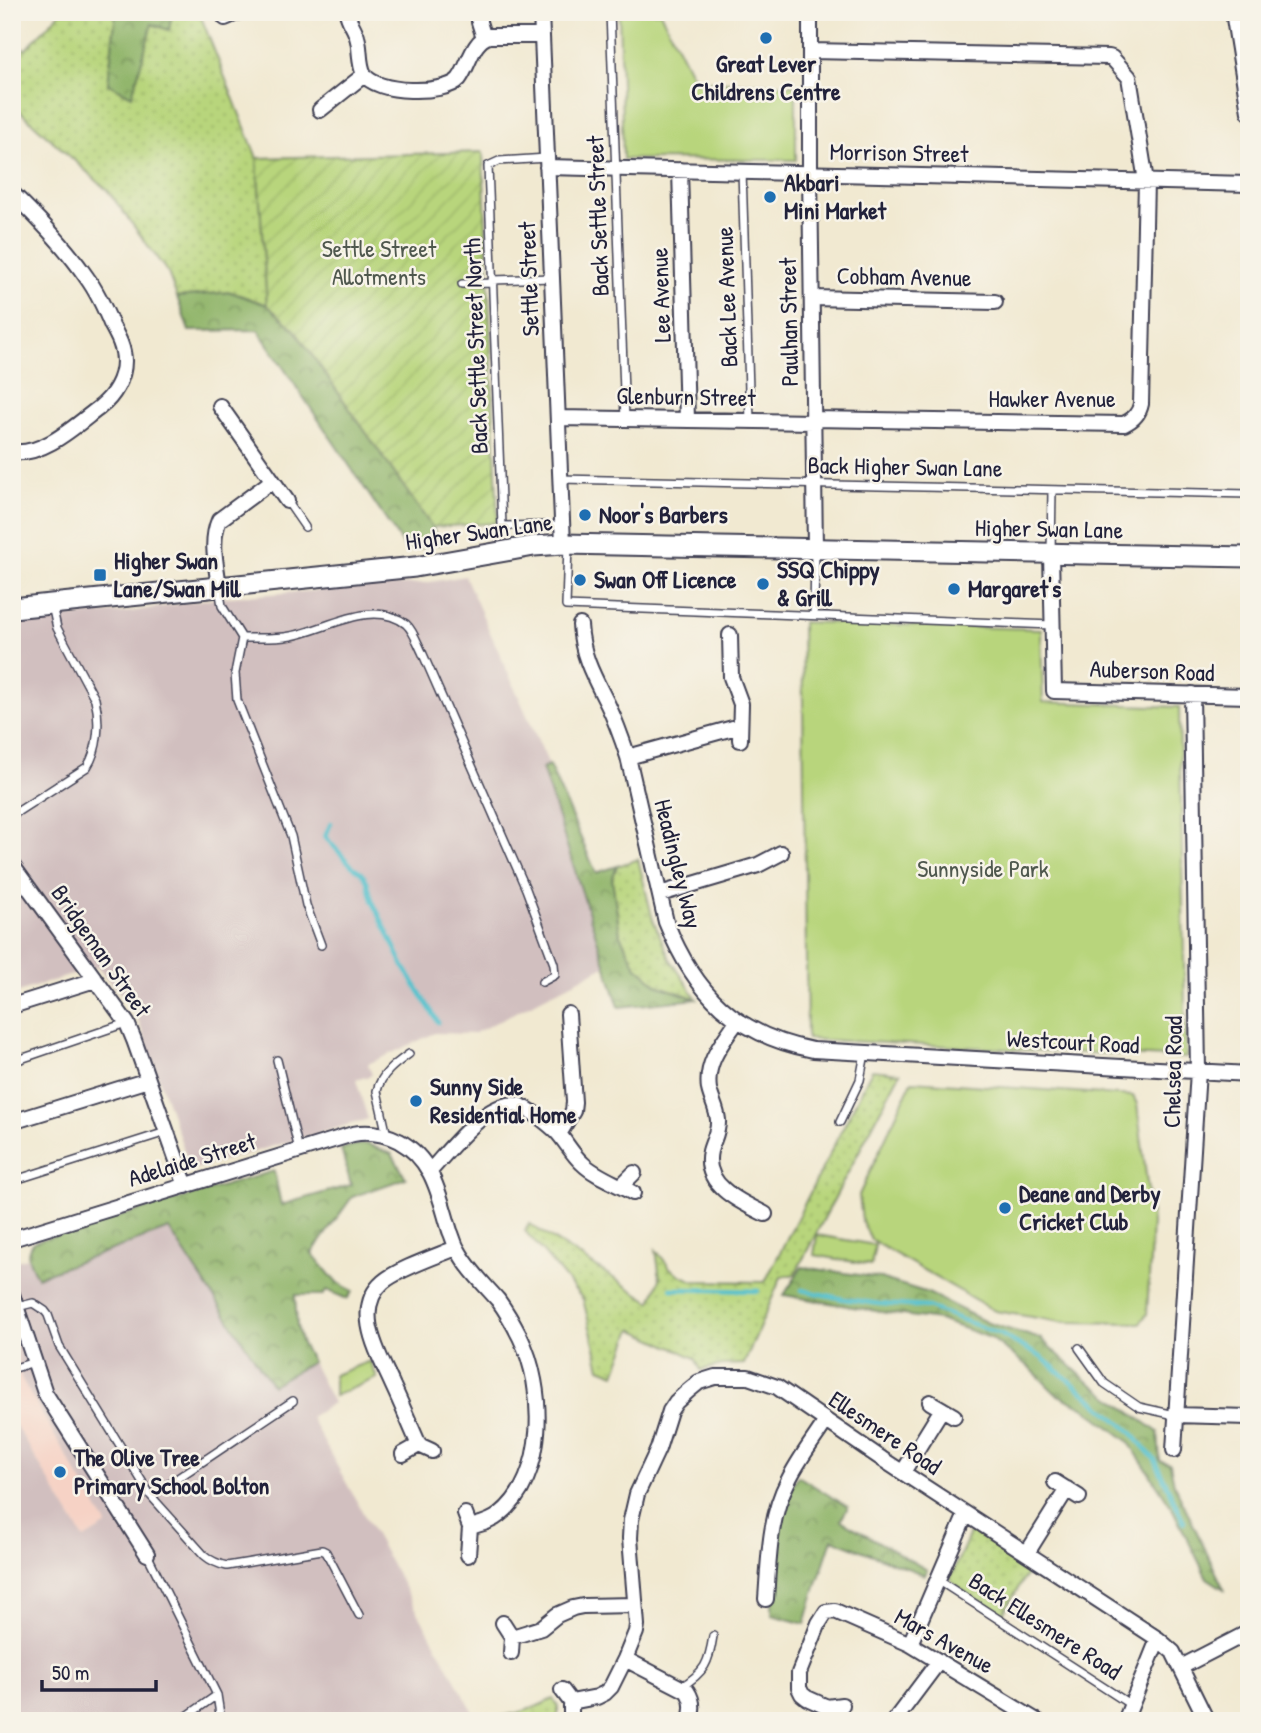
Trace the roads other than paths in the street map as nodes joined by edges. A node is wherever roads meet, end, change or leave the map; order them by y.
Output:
1 (239, 12) edge
2 (346, 12) edge
3 (479, 12) edge
4 (541, 12) edge
5 (610, 12) edge
6 (810, 12) edge
7 (1233, 12) edge
8 (225, 18) dead end
9 (542, 36) junction
10 (484, 38) junction
11 (810, 51) junction
12 (364, 75) junction
13 (320, 110) dead end
14 (1249, 112) edge
15 (547, 163) junction
16 (616, 168) junction
17 (680, 170) junction
18 (742, 171) junction
19 (810, 173) junction
20 (1146, 181) junction
21 (1249, 184) edge
22 (12, 193) edge
23 (552, 278) junction
24 (493, 282) junction
25 (462, 284) dead end
26 (812, 298) junction
27 (995, 302) dead end
28 (220, 406) dead end
29 (558, 418) junction
30 (625, 419) junction
31 (687, 420) junction
32 (813, 420) junction
33 (750, 421) junction
34 (233, 425) junction
35 (220, 434) dead end
36 (12, 452) edge
37 (560, 479) junction
38 (272, 481) junction
39 (814, 484) junction
40 (1052, 490) junction
41 (1249, 494) edge
42 (287, 501) joint
43 (305, 527) dead end
44 (564, 538) junction
45 (815, 548) junction
46 (1051, 554) junction
47 (1249, 556) edge
48 (219, 586) junction
49 (51, 605) junction
50 (12, 608) edge
51 (814, 615) junction
52 (580, 625) dead end
53 (1053, 625) junction
54 (730, 635) dead end
55 (242, 638) junction
56 (603, 661) dead end
57 (589, 666) junction
58 (1192, 694) junction
59 (1249, 696) edge
60 (628, 757) junction
61 (15, 814) dead end
62 (781, 853) dead end
63 (12, 865) edge
64 (660, 894) junction
65 (321, 945) dead end
66 (96, 980) junction
67 (542, 982) dead end
68 (12, 1006) edge
69 (568, 1014) dead end
70 (737, 1021) junction
71 (127, 1023) junction
72 (865, 1053) junction
73 (409, 1054) dead end
74 (895, 1055) joint
75 (277, 1060) dead end
76 (12, 1062) edge
77 (1198, 1071) junction
78 (1249, 1074) edge
79 (148, 1080) junction
80 (12, 1122) edge
81 (840, 1122) dead end
82 (166, 1132) junction
83 (559, 1134) junction
84 (387, 1136) junction
85 (300, 1150) junction
86 (430, 1171) junction
87 (634, 1173) dead end
88 (12, 1181) edge
89 (186, 1186) junction
90 (765, 1214) dead end
91 (12, 1239) edge
92 (456, 1248) junction
93 (14, 1300) edge
94 (1079, 1348) dead end
95 (34, 1362) junction
96 (12, 1369) edge
97 (293, 1401) dead end
98 (942, 1409) dead end
99 (1175, 1415) junction
100 (1249, 1416) edge
101 (826, 1421) junction
102 (1174, 1450) dead end
103 (403, 1454) dead end
104 (903, 1472) junction
105 (1067, 1489) dead end
106 (151, 1496) junction
107 (966, 1514) junction
108 (1027, 1553) junction
109 (147, 1554) joint
110 (468, 1555) dead end
111 (937, 1580) junction
112 (766, 1598) dead end
113 (635, 1605) junction
114 (359, 1615) dead end
115 (503, 1623) dead end
116 (1249, 1632) edge
117 (713, 1636) dead end
118 (512, 1637) junction
119 (1158, 1639) junction
120 (910, 1644) junction
121 (511, 1653) dead end
122 (625, 1659) junction
123 (939, 1661) junction
124 (1181, 1667) junction
125 (681, 1687) junction
126 (217, 1695) junction
127 (842, 1705) dead end
128 (1131, 1705) junction
129 (570, 1718) dead end
130 (180, 1721) edge
131 (221, 1721) edge
132 (689, 1721) edge
133 (894, 1721) edge
134 (1037, 1721) edge
135 (1125, 1721) edge
136 (1207, 1721) edge

1 - 8 street
2 - 12 street
3 - 10 street
4 - 9 street, Settle Street
5 - 16 lane, Back Settle Street
6 - 11 street, Paulhan Street
7 - 14 street
9 - 10 street
9 - 15 street, Settle Street
10 - 12 street
11 - 19 street, Paulhan Street
11 - 20 street
12 - 13 street
15 - 16 street, Morrison Street
15 - 23 street, Settle Street
15 - 24 lane, Back Settle Street North
16 - 17 street, Morrison Street
16 - 30 lane, Back Settle Street
17 - 18 street, Morrison Street
17 - 31 street, Lee Avenue
18 - 19 street, Morrison Street
18 - 33 lane, Back Lee Avenue
19 - 20 street, Morrison Street
19 - 26 street, Paulhan Street
20 - 21 street, Morrison Street
20 - 32 street, Hawker Avenue
22 - 36 street
23 - 24 lane
23 - 29 street, Settle Street
24 - 25 lane
24 - 44 lane, Back Settle Street North
26 - 27 street, Cobham Avenue
26 - 32 street, Paulhan Street
28 - 34 street
29 - 30 street, Glenburn Street
29 - 37 street, Settle Street
30 - 31 street, Glenburn Street
31 - 33 street, Glenburn Street
32 - 33 street, Glenburn Street
32 - 39 street, Paulhan Street
34 - 35 street
34 - 38 street
37 - 39 lane, Back Higher Swan Lane
37 - 44 street, Settle Street
38 - 42 street
38 - 48 street
39 - 40 lane, Back Higher Swan Lane
39 - 45 street, Paulhan Street
40 - 41 lane, Back Higher Swan Lane
40 - 46 lane
42 - 43 lane
44 - 45 street, Higher Swan Lane
44 - 48 street, Higher Swan Lane
44 - 51 lane
45 - 46 street, Higher Swan Lane
45 - 51 lane
46 - 47 street, Higher Swan Lane
46 - 53 street
48 - 49 street, Higher Swan Lane
48 - 55 lane
49 - 50 street, Higher Swan Lane
49 - 61 lane
51 - 53 lane
52 - 57 street, Headingley Way
53 - 58 street, Auberson Road
54 - 60 street
55 - 65 lane
55 - 67 lane
56 - 57 street
57 - 60 street, Headingley Way
58 - 59 street, Auberson Road
58 - 77 street, Chelsea Road
60 - 64 street, Headingley Way
62 - 64 street
63 - 66 street, Bridgeman Street
64 - 70 street, Headingley Way
66 - 68 street
66 - 71 street, Bridgeman Street
69 - 83 street
70 - 72 street, Headingley Way
70 - 90 street
71 - 76 lane
71 - 79 street, Bridgeman Street
72 - 74 street, Headingley Way
72 - 81 lane
73 - 84 lane
74 - 77 street, Westcourt Road
75 - 85 lane
77 - 78 street, Westcourt Road
77 - 99 street, Chelsea Road
79 - 80 street
79 - 82 street, Bridgeman Street
82 - 88 lane
82 - 89 street, Bridgeman Street
83 - 86 street
83 - 87 street
84 - 85 street, Adelaide Street
84 - 86 street
85 - 89 street, Adelaide Street
86 - 92 street
89 - 91 street, Adelaide Street
92 - 103 street
92 - 110 street
93 - 95 street
93 - 106 lane
94 - 99 lane
95 - 96 lane
95 - 109 street
97 - 106 lane
98 - 104 street
99 - 100 street
99 - 102 street, Chelsea Road
101 - 104 street, Ellesmere Road
101 - 112 street
101 - 113 street, Ellesmere Road
104 - 107 street, Ellesmere Road
105 - 108 street
106 - 114 lane
107 - 108 street, Ellesmere Road
107 - 111 street
108 - 119 street, Ellesmere Road
109 - 126 lane
111 - 120 street
111 - 128 lane, Back Ellesmere Road
113 - 118 street
113 - 122 street, Ellesmere Road
115 - 118 street
116 - 124 street
117 - 125 lane
118 - 121 street
119 - 124 street, Ellesmere Road
119 - 128 street
120 - 123 street, Mars Avenue
120 - 127 street, Mars Avenue
122 - 125 street
122 - 129 street, Ellesmere Road
123 - 133 street
123 - 134 street, Mars Avenue
124 - 136 street, Ellesmere Road
125 - 132 street
126 - 130 lane
126 - 131 lane
128 - 135 street

